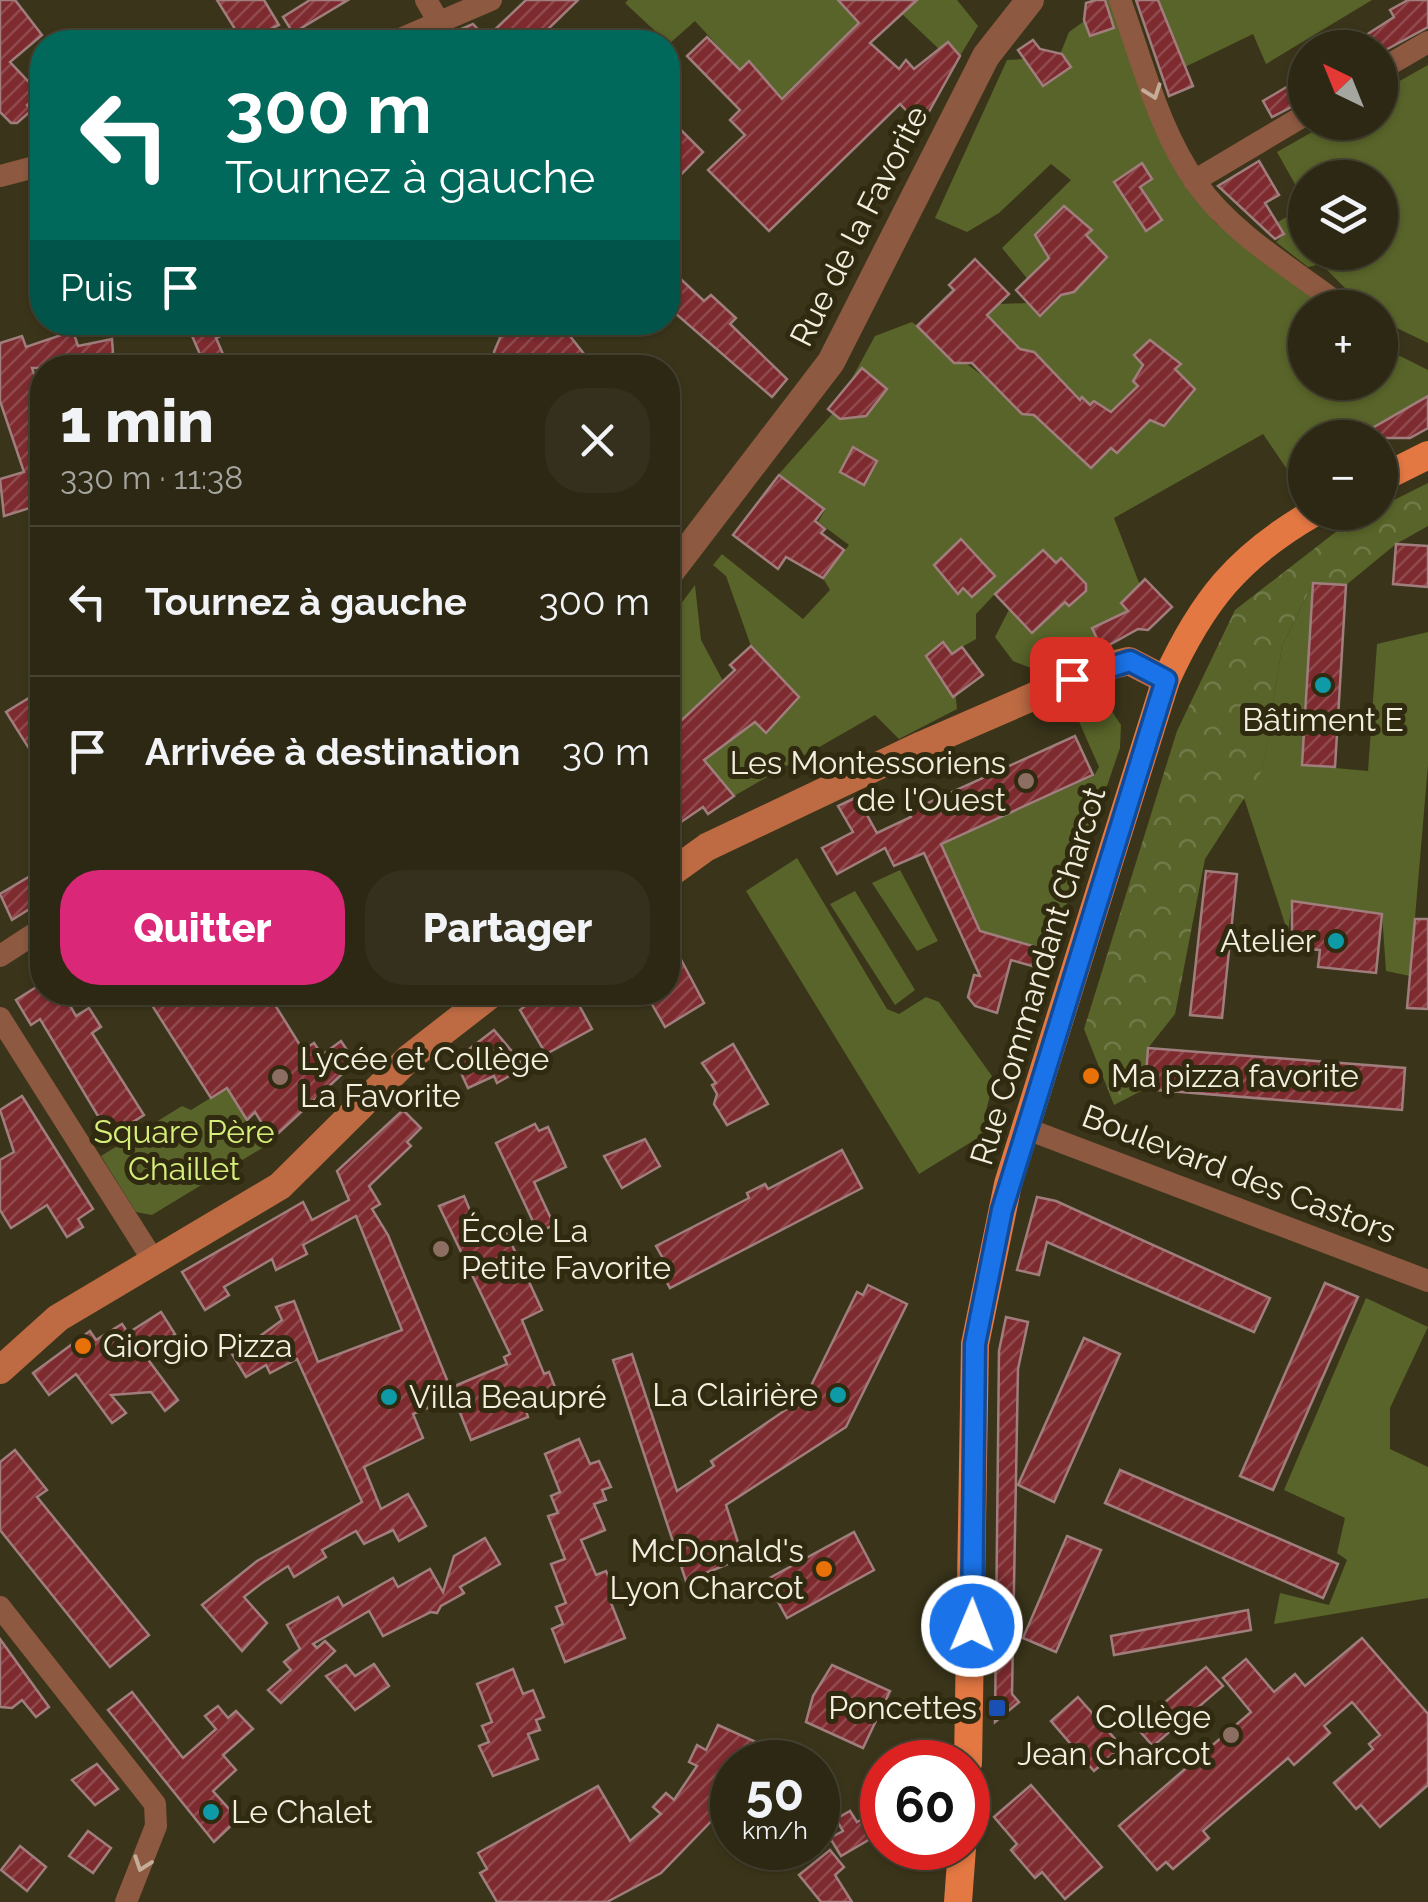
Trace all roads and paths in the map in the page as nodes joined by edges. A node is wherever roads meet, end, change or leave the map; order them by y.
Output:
1 (426, 0) edge
2 (490, 0) edge
3 (1030, 0) edge
4 (1120, 0) edge
5 (440, 24) junction
6 (424, 30) edge
7 (1428, 42) edge
8 (1398, 60) edge
9 (1288, 125) edge
10 (30, 168) edge
11 (0, 176) edge
12 (1194, 181) junction
13 (1320, 290) edge
14 (1428, 456) edge
15 (1398, 470) edge
16 (1292, 530) edge
17 (680, 559) edge
18 (1166, 680) junction
19 (680, 866) edge
20 (30, 937) edge
21 (0, 956) edge
22 (470, 1005) edge
23 (0, 1018) edge
24 (1027, 1129) junction
25 (153, 1260) junction
26 (1428, 1281) edge
27 (0, 1370) edge
28 (0, 1607) edge
29 (968, 1740) edge
30 (960, 1870) edge
31 (126, 1902) edge
32 (958, 1902) edge

1 - 5 street
2 - 5 street
3 - 17 street, Rue de la Favorite
4 -> 12 street
5 - 6 street
7 - 8 street
9 - 12 street
10 - 11 street
12 - 13 street
14 - 15 main road
16 - 18 main road, Rue Commandant Charcot
18 - 19 main road
18 - 24 main road, Rue Commandant Charcot
20 - 21 street
22 - 25 main road
23 - 25 street
24 - 26 street, Boulevard des Castors
24 - 29 main road, Rue Commandant Charcot
25 - 27 main road
28 -> 31 street
30 - 32 main road

